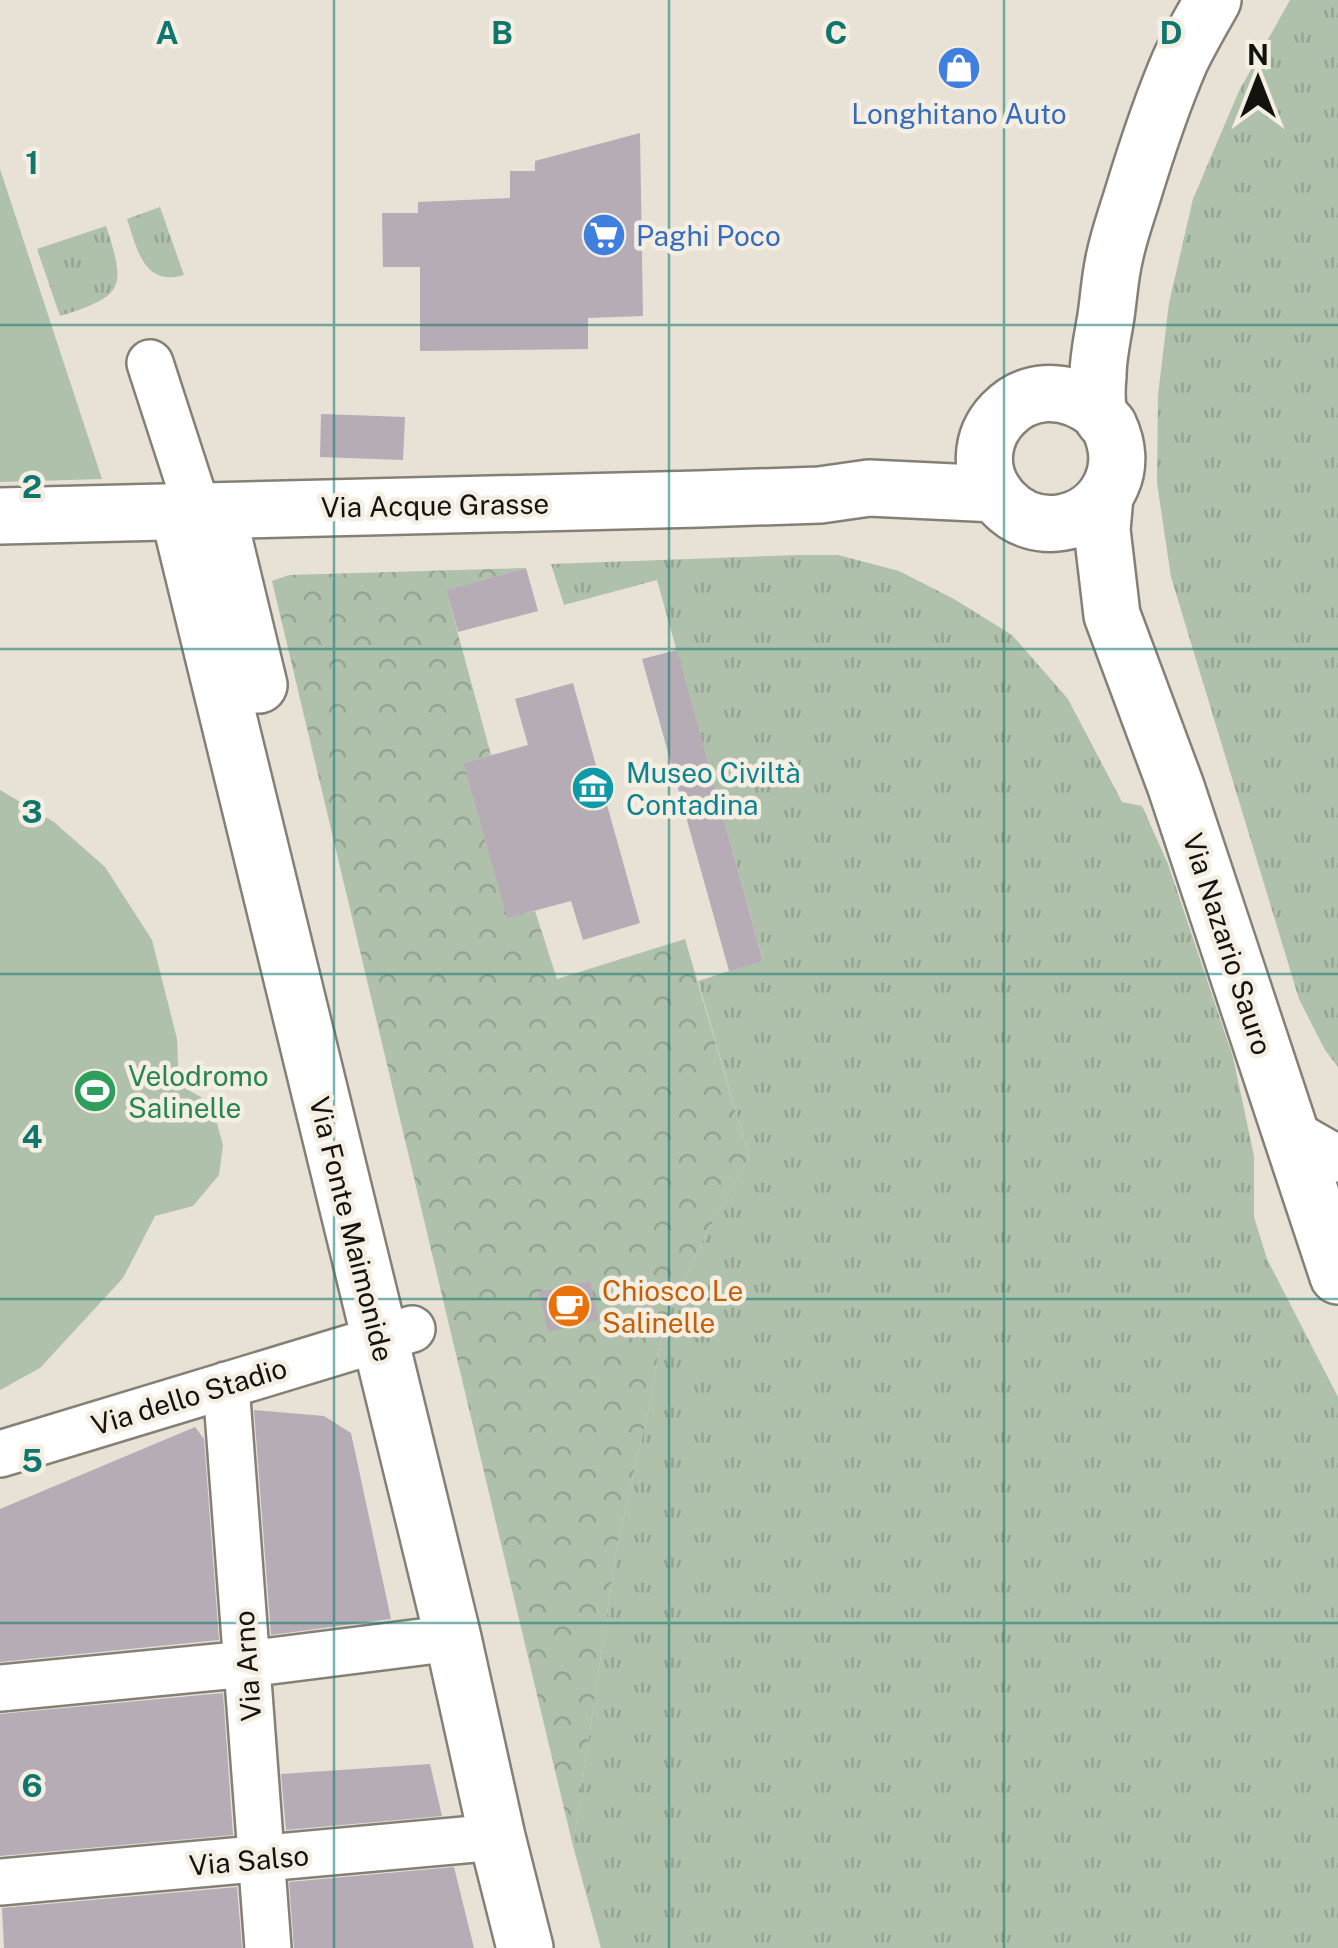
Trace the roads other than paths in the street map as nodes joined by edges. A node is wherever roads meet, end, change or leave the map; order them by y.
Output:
1 (1213, 0) edge
2 (1114, 256) junction
3 (150, 363) dead end
4 (1012, 409) junction
5 (1099, 412) junction
6 (869, 488) junction
7 (1105, 496) junction
8 (1017, 508) junction
9 (198, 511) junction
10 (0, 516) edge
11 (1112, 615) junction
12 (1289, 1132) junction
13 (1338, 1159) edge
14 (1338, 1276) edge
15 (396, 1334) junction
16 (226, 1385) junction
17 (0, 1454) edge
18 (453, 1638) junction
19 (246, 1664) junction
20 (0, 1688) edge
21 (497, 1837) junction
22 (261, 1859) junction
23 (0, 1882) edge
24 (268, 1948) edge
25 (526, 1948) edge
26 (558, 1948) edge

1 - 2 street
2 - 4 street
2 - 5 street
3 - 9 street, Via Fonte Maimonide
4 - 5 street
4 - 6 street
4 - 8 street
5 - 7 street
6 - 8 street
6 - 9 street, Via Acque Grasse
7 - 8 street
7 - 11 street
8 - 11 street
9 - 10 street, Via Acque Grasse
9 - 15 street, Via Fonte Maimonide
11 - 12 street, Via Nazario Sauro
12 - 13 street
12 - 14 street, Via Nazario Sauro
15 - 16 street, Via dello Stadio
15 - 18 street, Via Fonte Maimonide
15 - 26 street, Via Fonte Maimonide
16 - 17 street, Via dello Stadio
16 - 19 street, Via Arno
18 - 19 street
18 - 21 street, Via Fonte Maimonide
19 - 20 street
19 - 22 street, Via Arno
21 - 22 street, Via Salso
21 - 25 street, Via Fonte Maimonide
22 - 23 street, Via Salso
22 - 24 street, Via Arno

